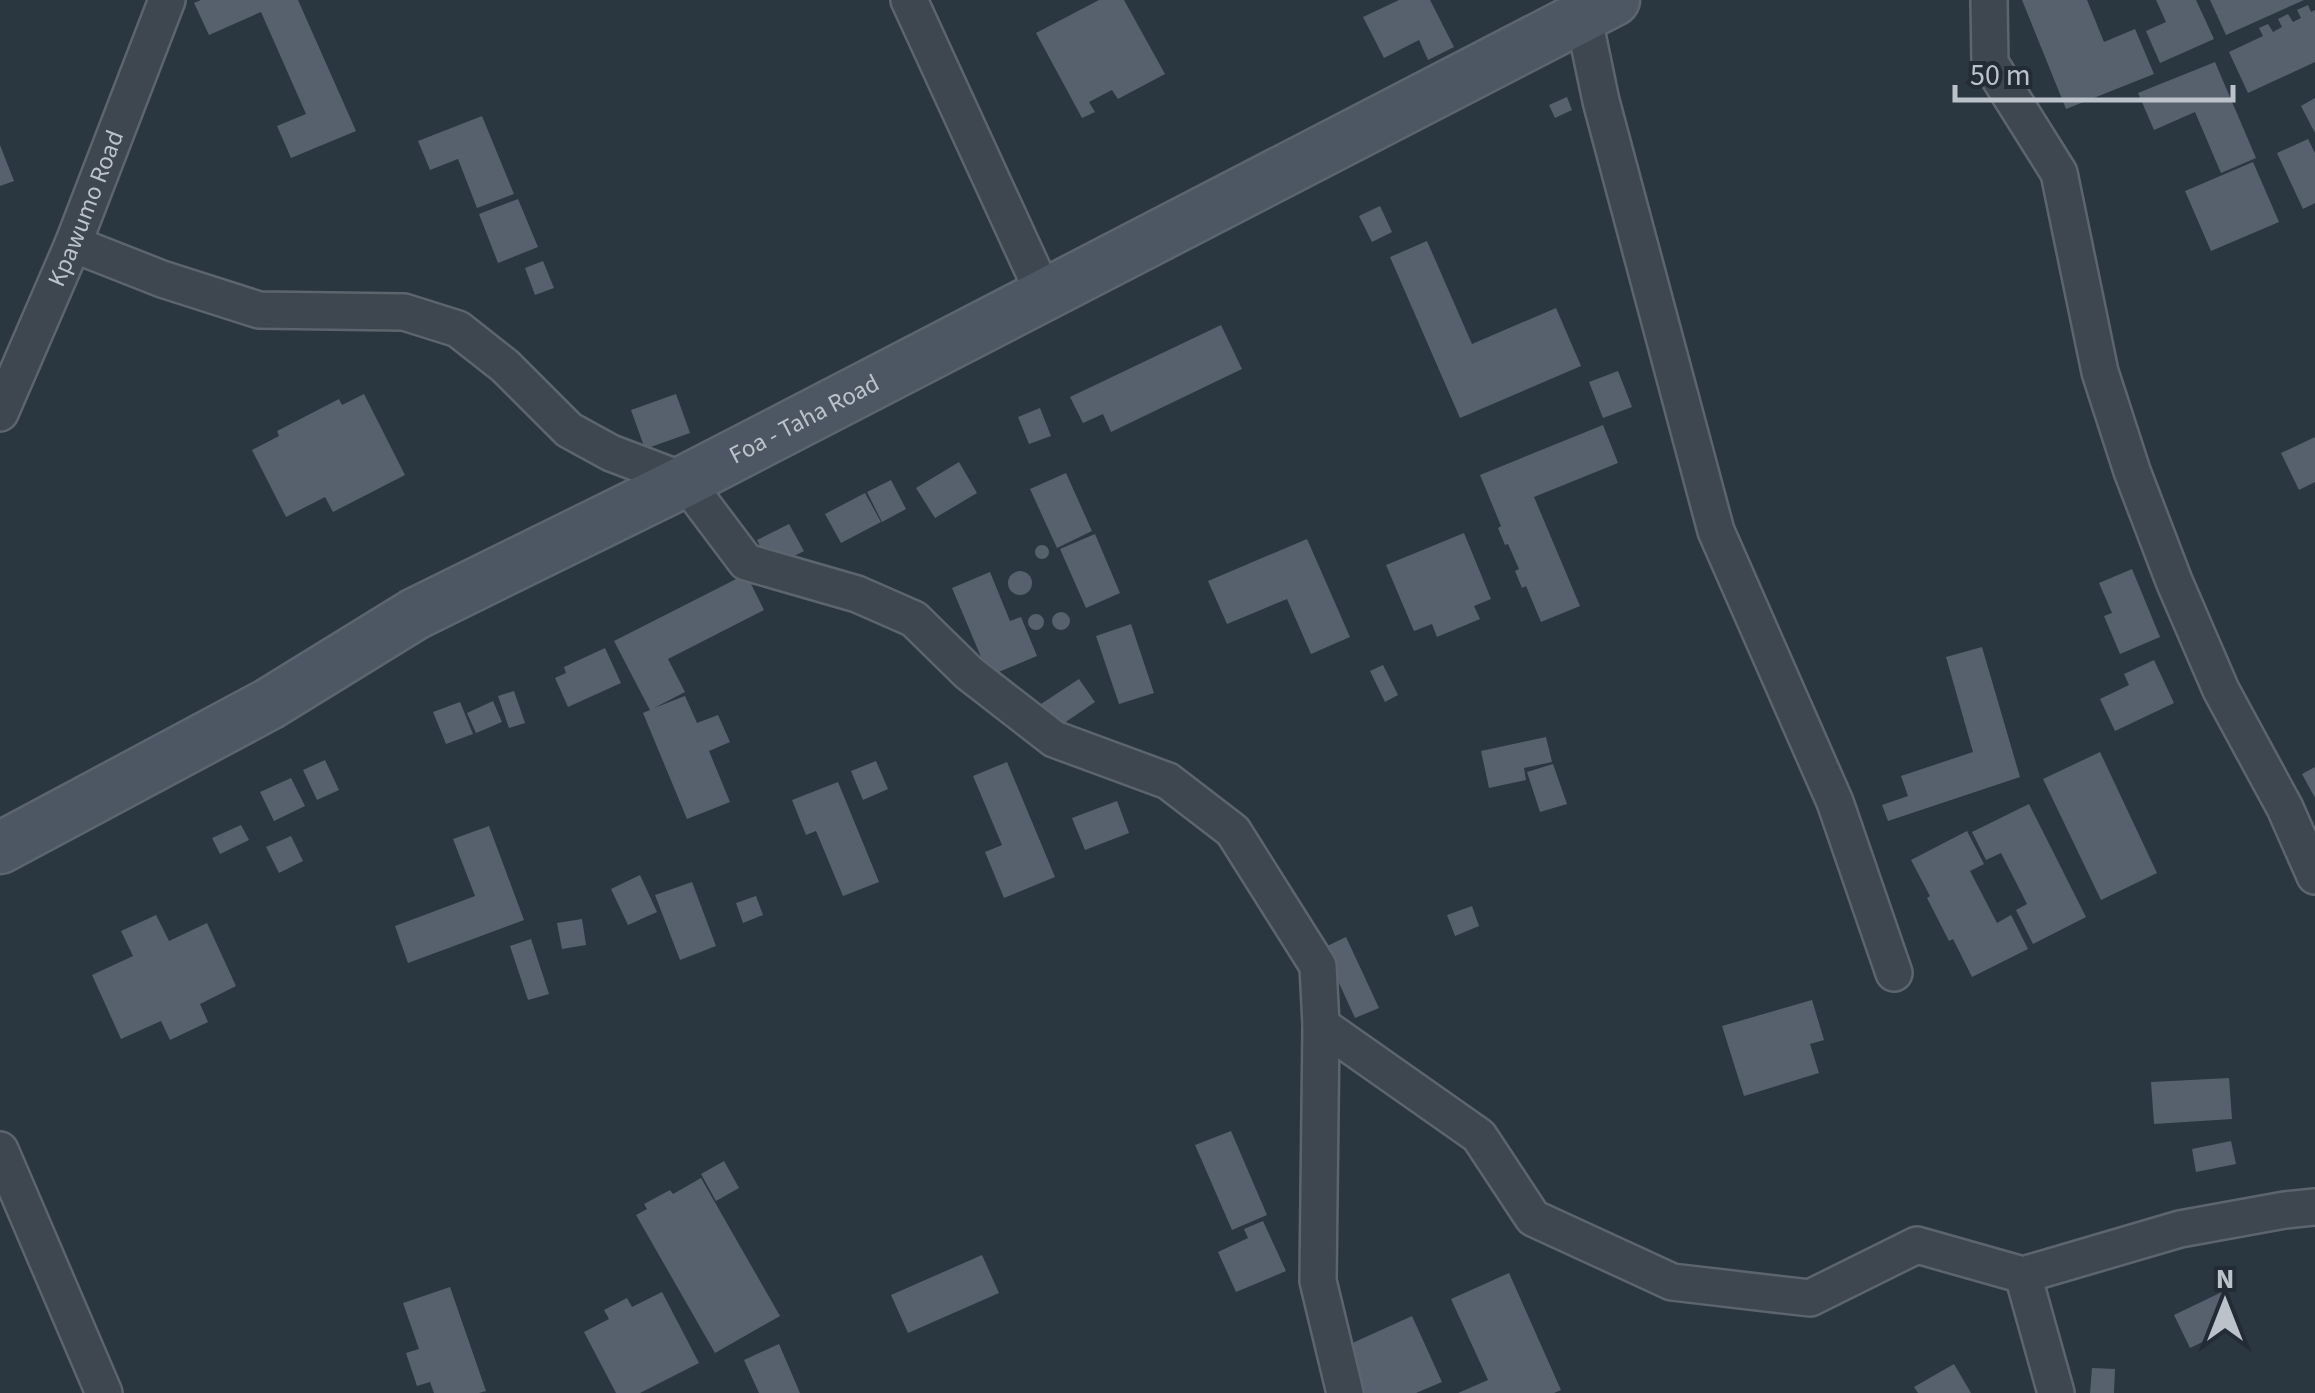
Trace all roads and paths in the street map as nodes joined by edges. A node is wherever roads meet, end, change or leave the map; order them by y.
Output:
1 (168, 0) edge
2 (909, 0) edge
3 (1989, 0) edge
4 (1598, 8) edge
5 (72, 244) junction
6 (1044, 294) junction
7 (0, 412) edge
8 (685, 480) junction
9 (0, 848) edge
10 (2315, 876) edge
11 (1894, 973) dead end
12 (1321, 1025) junction
13 (0, 1150) edge
14 (2315, 1207) edge
15 (2023, 1275) junction
16 (104, 1393) edge
17 (1345, 1393) edge
18 (2056, 1393) edge

1 - 5 street, Kpawumo Road
2 - 6 street
3 - 10 street
4 - 6 street, Foa - Taha Road
4 - 11 street
5 - 7 street, Kpawumo Road
5 - 8 street
6 - 8 street, Foa - Taha Road
8 - 9 street, Foa - Taha Road
8 - 12 street
12 - 15 street
12 - 17 street
13 - 16 street
14 - 15 street
15 - 18 street

